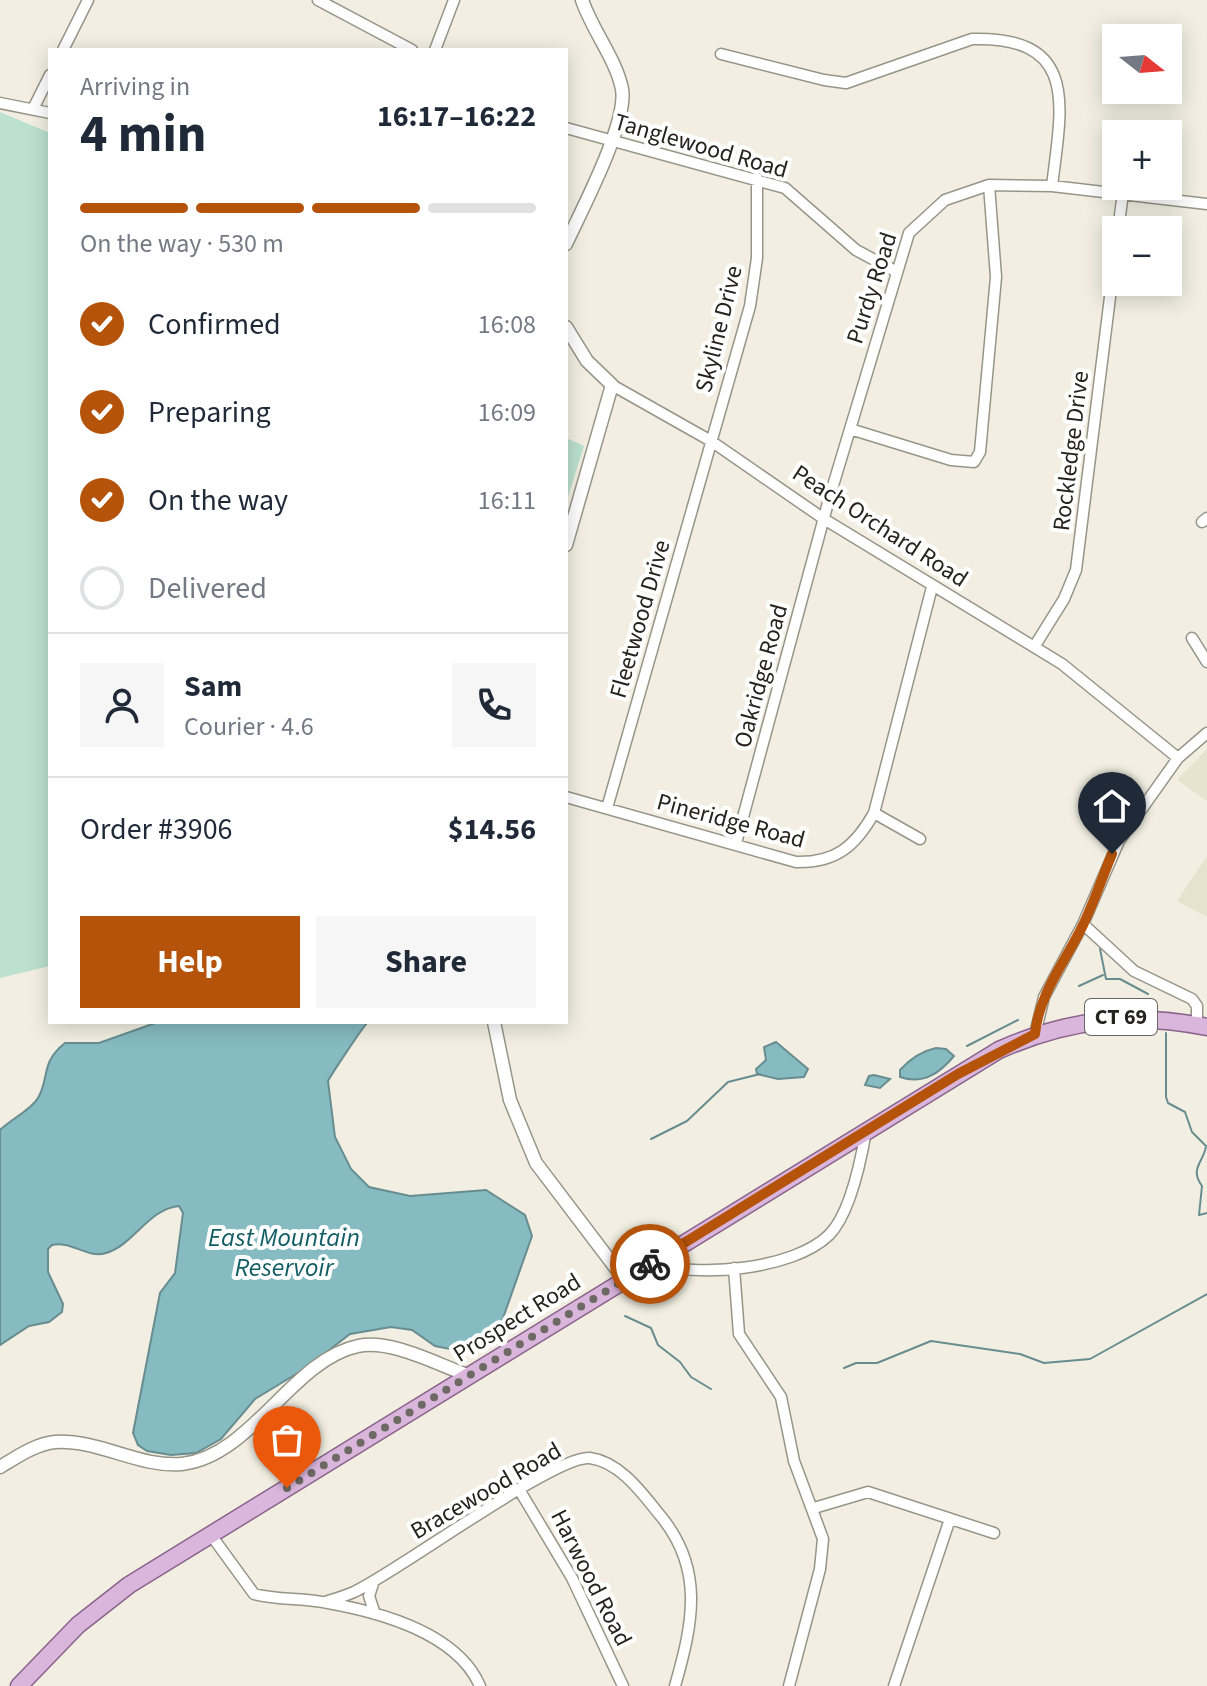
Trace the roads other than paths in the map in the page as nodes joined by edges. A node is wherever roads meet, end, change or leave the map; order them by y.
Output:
1 (88, 0) edge
2 (318, 0) edge
3 (454, 0) edge
4 (582, 0) edge
5 (64, 48) edge
6 (408, 48) edge
7 (436, 48) edge
8 (721, 54) dead end
9 (48, 79) edge
10 (0, 103) edge
11 (33, 109) junction
12 (48, 113) edge
13 (568, 128) edge
14 (612, 139) junction
15 (757, 178) junction
16 (989, 185) junction
17 (1052, 186) junction
18 (1102, 191) edge
19 (1176, 200) edge
20 (1207, 204) edge
21 (568, 239) edge
22 (895, 271) junction
23 (1110, 296) edge
24 (568, 330) edge
25 (612, 385) junction
26 (850, 429) junction
27 (711, 441) junction
28 (824, 519) junction
29 (568, 538) edge
30 (932, 587) junction
31 (1192, 638) dead end
32 (1034, 647) junction
33 (1207, 662) edge
34 (1207, 733) edge
35 (1178, 758) junction
36 (568, 798) edge
37 (607, 808) junction
38 (874, 813) junction
39 (920, 839) dead end
40 (736, 843) junction
41 (1083, 924) junction
42 (494, 1024) edge
43 (1202, 1026) edge
44 (1035, 1034) junction
45 (866, 1131) junction
46 (651, 1263) junction
47 (734, 1268) junction
48 (624, 1279) junction
49 (470, 1376) junction
50 (0, 1467) edge
51 (520, 1491) junction
52 (814, 1508) junction
53 (950, 1519) junction
54 (994, 1533) dead end
55 (211, 1535) junction
56 (374, 1581) junction
57 (325, 1602) junction
58 (375, 1614) junction
59 (19, 1686) edge
60 (480, 1686) edge
61 (623, 1686) edge
62 (675, 1686) edge
63 (789, 1686) edge
64 (894, 1686) edge

1 - 5 street
2 - 6 street
3 - 7 street
4 - 14 street
8 - 17 street
9 - 11 street
10 - 11 street
11 - 12 street
13 - 14 street, Tanglewood Road
14 - 15 street, Tanglewood Road
14 - 21 street
15 - 22 street, Tanglewood Road
15 - 27 street, Skyline Drive
16 - 17 street, Purdy Road
16 - 22 street, Purdy Road
16 - 26 street
17 - 18 street, Purdy Road
19 - 20 street, Purdy Road
22 - 26 street, Purdy Road
23 - 32 street, Rockledge Drive
24 - 25 street, Peach Orchard Road
25 - 27 street, Peach Orchard Road
25 - 29 street
26 - 28 street, Purdy Road
27 - 28 street, Peach Orchard Road
27 - 37 street, Fleetwood Drive
28 - 30 street, Peach Orchard Road
28 - 40 street, Oakridge Road
30 - 32 street, Peach Orchard Road
30 - 38 street, Pineridge Road
31 - 33 street
32 - 35 street, Peach Orchard Road
34 - 35 street
35 - 41 street
36 - 37 street, Pineridge Road
37 - 40 street, Pineridge Road
38 - 39 street
38 - 40 street, Pineridge Road
41 - 43 street
41 - 44 street
42 - 48 street
43 - 44 main road, Prospect Road / CT 69
44 - 45 main road, Prospect Road / CT 69
45 - 46 main road, Prospect Road / CT 69
45 - 47 street
46 - 47 street
46 - 48 main road, Prospect Road / CT 69
47 - 52 street
48 - 49 main road, Prospect Road / CT 69
49 - 50 street
49 - 55 main road, Prospect Road / CT 69
51 - 56 street, Bracewood Road
51 - 61 street, Harwood Road
51 - 62 street, Bracewood Road
52 - 53 street
52 - 63 street
53 - 54 street
53 - 64 street
55 - 57 street
55 - 59 main road, Prospect Road / CT 69
56 - 57 street, Bracewood Road
56 - 58 street
57 - 58 street
58 - 60 street

